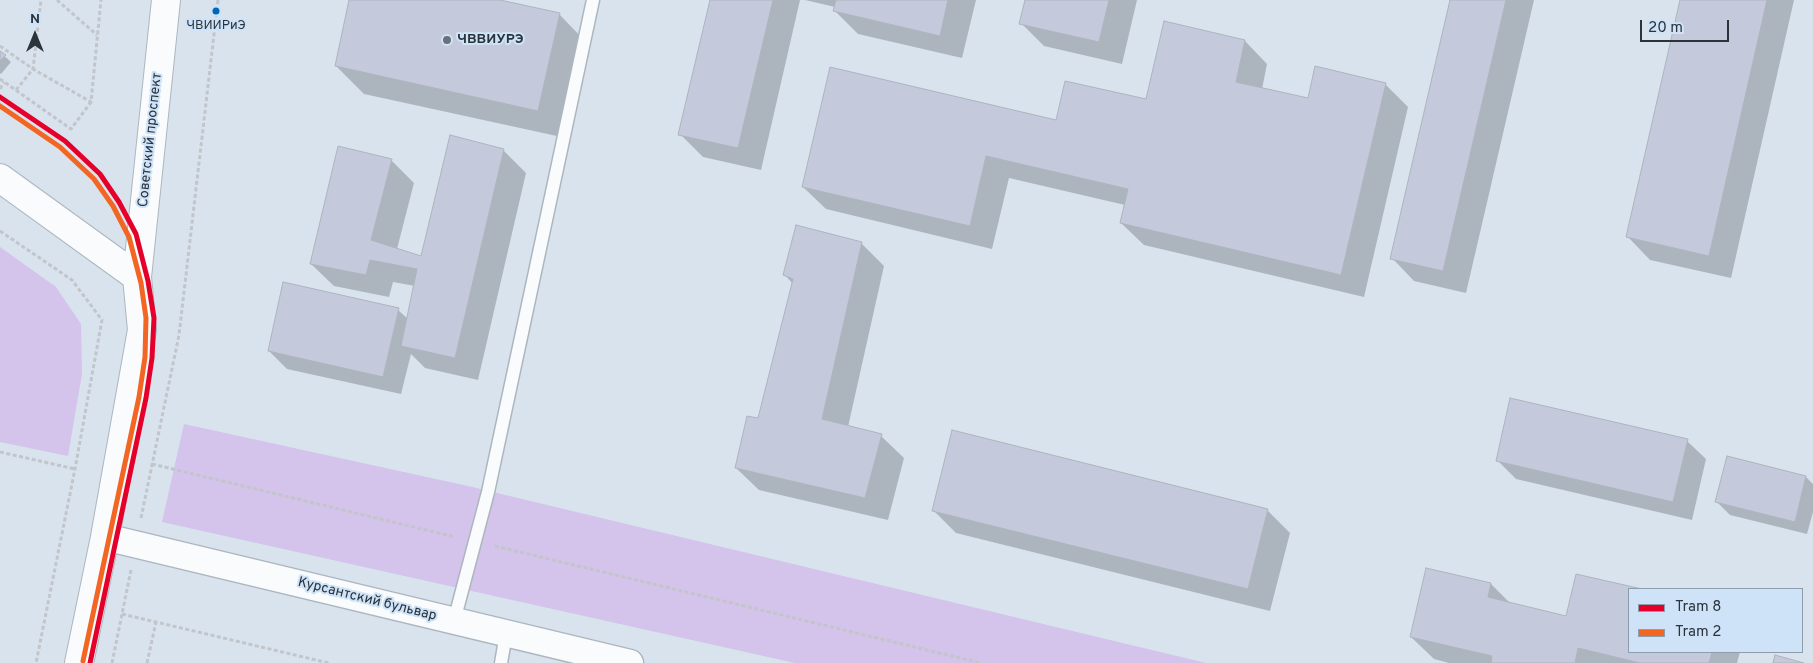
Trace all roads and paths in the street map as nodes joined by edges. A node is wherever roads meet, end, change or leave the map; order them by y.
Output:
1 (41, 0) edge
2 (57, 0) edge
3 (101, 0) edge
4 (166, 0) edge
5 (593, 0) edge
6 (97, 35) junction
7 (0, 46) edge
8 (33, 69) junction
9 (2, 80) edge
10 (0, 88) edge
11 (16, 90) junction
12 (91, 102) junction
13 (0, 178) edge
14 (0, 231) edge
15 (137, 277) junction
16 (0, 452) edge
17 (152, 464) dead end
18 (75, 469) junction
19 (105, 537) junction
20 (475, 542) junction
21 (122, 614) dead end
22 (454, 621) junction
23 (156, 622) junction
24 (506, 634) junction
25 (36, 663) edge
26 (79, 663) edge
27 (148, 663) edge
28 (329, 663) edge
29 (501, 663) edge
30 (630, 663) edge
31 (981, 663) edge

1 - 8 path
2 - 6 path
3 - 6 path
4 - 15 main road, Советский проспект
5 - 20 lane
6 - 12 path
7 - 8 path
8 - 11 path
8 - 12 path
9 - 10 path
9 - 11 path
11 - 12 path
13 - 15 main road
14 - 18 path
15 - 19 main road, Советский проспект
16 - 18 path
17 - 20 path
18 - 25 path
19 - 22 street, Курсантский бульвар
19 - 26 main road, Советский проспект
20 - 22 lane
20 - 31 path
21 - 23 path
22 - 24 street, Курсантский бульвар
23 - 27 path
23 - 28 path
24 - 29 lane
24 - 30 street, Курсантский бульвар

